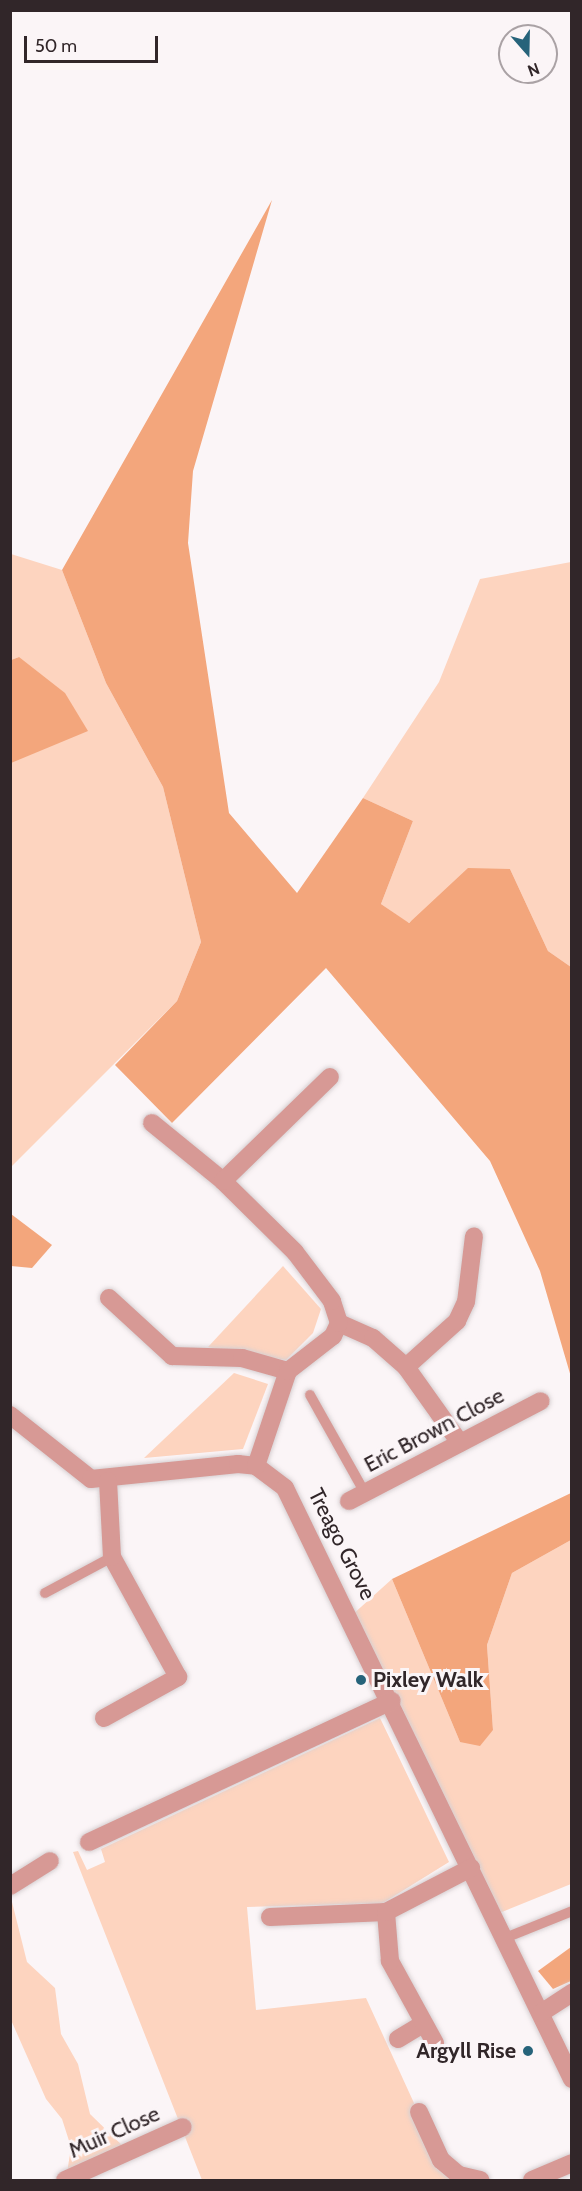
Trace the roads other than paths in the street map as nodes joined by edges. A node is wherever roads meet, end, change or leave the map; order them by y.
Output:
1 (330, 1077) dead end
2 (152, 1123) dead end
3 (223, 1181) junction
4 (474, 1236) dead end
5 (109, 1298) dead end
6 (339, 1323) junction
7 (406, 1367) junction
8 (288, 1371) junction
9 (310, 1395) dead end
10 (541, 1401) dead end
11 (10, 1415) edge
12 (460, 1443) junction
13 (256, 1466) junction
14 (108, 1481) junction
15 (357, 1497) joint
16 (112, 1557) junction
17 (45, 1593) dead end
18 (392, 1701) junction
19 (104, 1718) dead end
20 (88, 1842) dead end
21 (50, 1861) dead end
22 (471, 1868) junction
23 (10, 1886) edge
24 (572, 1911) edge
25 (386, 1912) junction
26 (270, 1917) dead end
27 (505, 1938) junction
28 (572, 1993) edge
29 (541, 2013) junction
30 (423, 2024) junction
31 (398, 2039) dead end
32 (435, 2043) dead end
33 (572, 2079) edge
34 (418, 2112) dead end
35 (183, 2127) dead end
36 (572, 2163) edge
37 (65, 2181) edge
38 (480, 2181) edge
39 (531, 2181) edge

1 - 3 street
2 - 3 street
3 - 6 street
4 - 7 street
5 - 8 street
6 - 7 street
6 - 8 street
7 - 12 street
8 - 13 street
9 - 15 lane
10 - 12 street, Eric Brown Close
11 - 14 street
12 - 15 street, Eric Brown Close
13 - 14 street
13 - 18 street, Treago Grove
14 - 16 street
16 - 17 lane
16 - 19 street
18 - 20 street
18 - 22 street, Treago Grove
21 - 23 street
22 - 25 street
22 - 27 street, Treago Grove
24 - 27 lane
25 - 26 street
25 - 30 street
27 - 29 street, Treago Grove
28 - 29 street
29 - 33 street, Treago Grove
30 - 31 street
30 - 32 street
34 - 38 street
35 - 37 street, Muir Close
36 - 39 street

